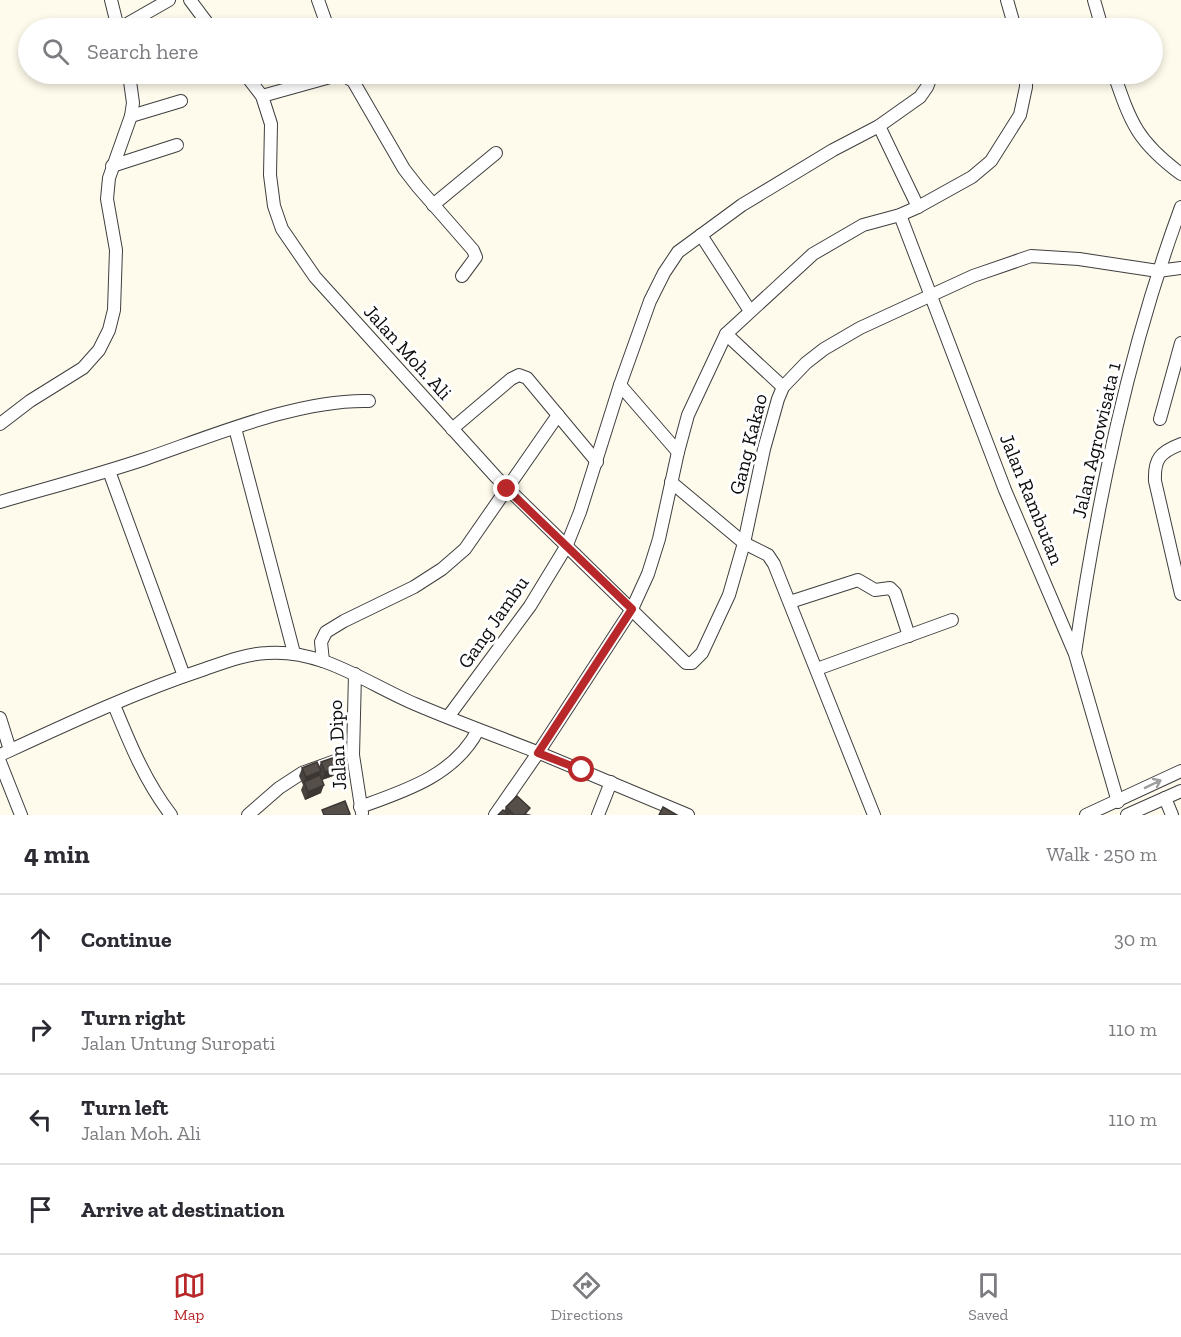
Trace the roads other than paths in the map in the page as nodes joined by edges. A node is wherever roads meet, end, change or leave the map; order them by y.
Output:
1 (111, 0) edge
2 (169, 0) edge
3 (190, 0) edge
4 (318, 0) edge
5 (1007, 0) edge
6 (1094, 0) edge
7 (116, 18) edge
8 (137, 18) edge
9 (204, 18) edge
10 (324, 18) edge
11 (1012, 18) edge
12 (1099, 18) edge
13 (130, 84) edge
14 (253, 84) edge
15 (305, 84) edge
16 (355, 84) edge
17 (928, 84) edge
18 (1026, 84) edge
19 (1118, 84) edge
20 (262, 96) junction
21 (181, 101) dead end
22 (131, 116) junction
23 (879, 126) junction
24 (177, 146) dead end
25 (496, 153) dead end
26 (112, 166) junction
27 (1181, 174) edge
28 (433, 205) junction
29 (918, 207) junction
30 (900, 215) junction
31 (1180, 218) edge
32 (701, 235) junction
33 (1181, 268) edge
34 (1158, 271) junction
35 (462, 276) dead end
36 (931, 295) junction
37 (750, 310) junction
38 (726, 334) junction
39 (1181, 344) edge
40 (620, 386) junction
41 (783, 387) junction
42 (369, 401) dead end
43 (558, 415) junction
44 (1160, 419) dead end
45 (0, 424) edge
46 (235, 428) junction
47 (452, 429) junction
48 (1181, 444) edge
49 (678, 452) junction
50 (597, 462) junction
51 (109, 471) junction
52 (671, 482) junction
53 (507, 489) junction
54 (0, 502) edge
55 (744, 543) junction
56 (566, 547) junction
57 (1181, 594) edge
58 (790, 602) junction
59 (632, 609) junction
60 (952, 620) dead end
61 (909, 636) junction
62 (294, 653) junction
63 (1075, 654) junction
64 (323, 661) junction
65 (817, 669) junction
66 (355, 674) junction
67 (184, 676) junction
68 (114, 705) junction
69 (448, 717) junction
70 (0, 718) edge
71 (478, 730) junction
72 (5, 752) edge
73 (538, 753) junction
74 (353, 755) junction
75 (0, 762) edge
76 (1181, 771) edge
77 (611, 782) junction
78 (1181, 791) edge
79 (1181, 798) edge
80 (1118, 801) junction
81 (1168, 806) edge
82 (361, 811) edge
83 (21, 815) edge
84 (171, 815) edge
85 (248, 815) edge
86 (495, 815) edge
87 (598, 815) edge
88 (688, 815) edge
89 (874, 815) edge
90 (1086, 815) edge
91 (1127, 815) edge

1 - 7 street
2 - 8 street
3 - 9 street
4 - 10 street
5 - 11 street
6 - 12 street
13 - 22 street
14 - 20 street, Jalan Moh. Ali
15 - 20 street
16 - 28 street
17 - 23 street, Gang Jambu
18 - 29 street
19 - 27 street
20 - 47 street, Jalan Moh. Ali
21 - 22 street
22 - 26 street
23 - 29 street
23 - 32 street, Gang Jambu
24 - 26 street
25 - 28 street
26 - 45 street
28 - 35 street
29 - 30 street
30 - 36 street, Jalan Rambutan
30 - 37 street
31 - 34 street, Jalan Agrowisata 1
32 - 37 street
32 - 40 street, Gang Jambu
33 - 34 street, Gang Kakao
34 - 36 street, Gang Kakao
34 - 63 street, Jalan Agrowisata 1
36 - 41 street, Gang Kakao
36 - 63 street, Jalan Rambutan
37 - 38 street
38 - 41 street
38 - 49 street
39 - 44 street
40 - 49 street
40 - 50 street, Gang Jambu
41 - 55 street, Gang Kakao
42 - 46 street
43 - 47 street
43 - 50 street
43 - 53 street
46 - 51 street
46 - 62 street
47 - 53 street, Jalan Moh. Ali
48 - 57 street
49 - 52 street
50 - 56 street, Gang Jambu
51 - 54 street
51 - 67 street
52 - 55 street
52 - 59 street
53 - 56 street, Jalan Moh. Ali
53 - 64 street
55 - 58 street
55 - 59 street, Gang Kakao
56 - 59 street, Jalan Moh. Ali
56 - 69 street, Gang Jambu
58 - 61 street
58 - 65 street
59 - 73 street
60 - 61 street
61 - 65 street
62 - 64 street
62 - 67 street
63 - 80 street, Jalan Rambutan
64 - 66 street
65 - 89 street
66 - 69 street
66 - 74 street, Jalan Dipo
67 - 68 street
68 - 72 street
68 - 84 street
69 - 71 street
70 - 72 street
71 - 73 street
71 - 82 street
73 - 77 street
73 - 86 street
74 - 82 street, Jalan Dipo
74 - 85 street
75 - 83 street
80 -> 76 street
77 - 87 street
77 - 88 street
78 - 81 street
79 - 81 street
80 - 90 street
81 - 91 street

